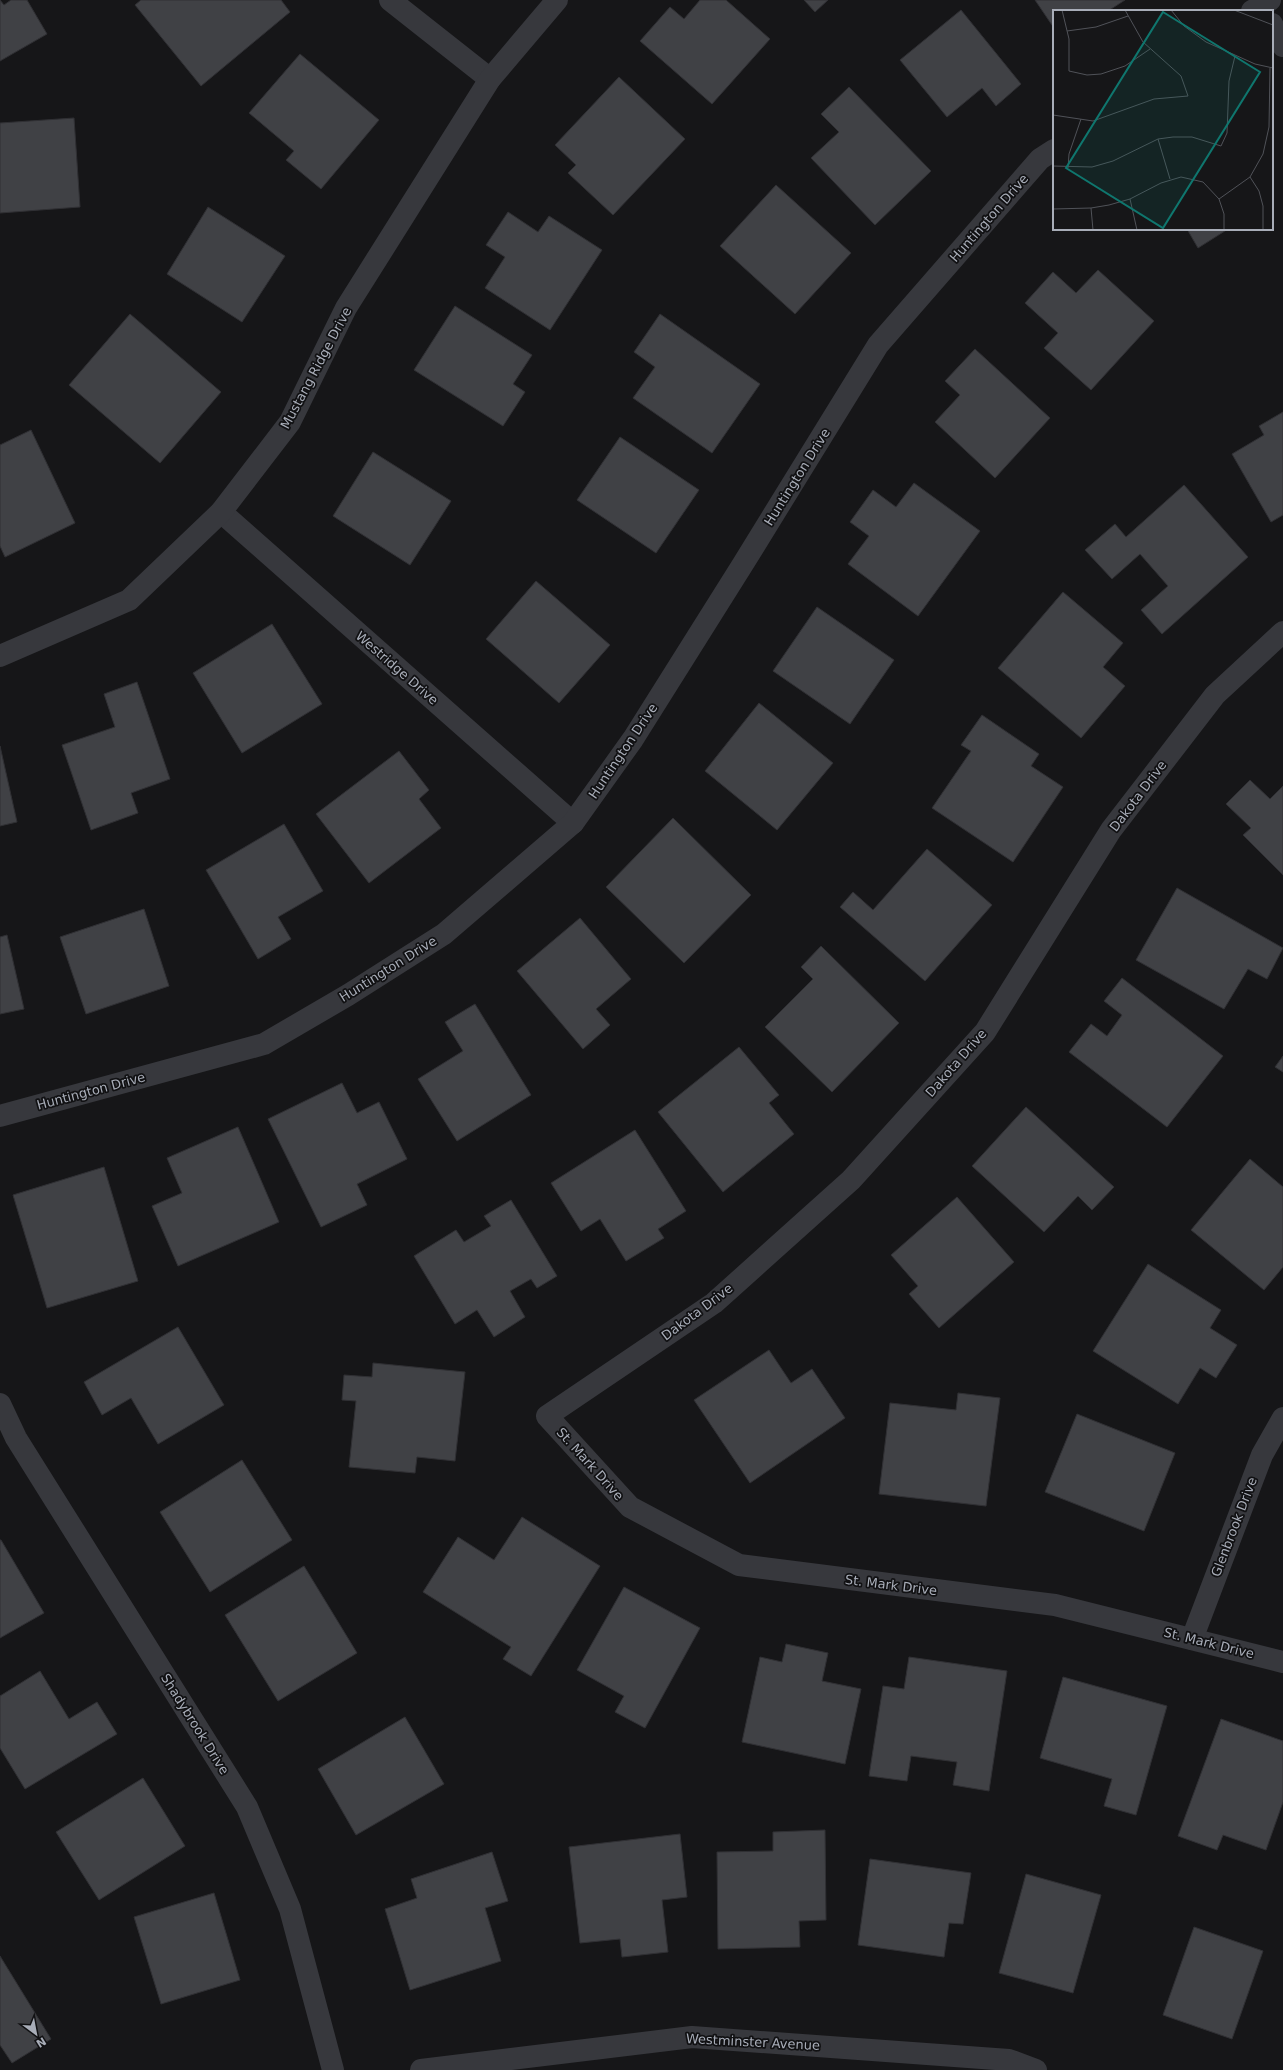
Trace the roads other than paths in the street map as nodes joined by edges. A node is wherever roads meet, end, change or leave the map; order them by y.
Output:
1 (390, 0) edge
2 (557, 0) edge
3 (1273, 26) edge
4 (1283, 46) edge
5 (490, 79) junction
6 (1053, 151) edge
7 (221, 512) junction
8 (1283, 632) edge
9 (0, 656) edge
10 (572, 823) junction
11 (0, 1116) edge
12 (0, 1404) edge
13 (547, 1416) joint
14 (1283, 1418) edge
15 (1192, 1639) junction
16 (1283, 1662) edge
17 (334, 2070) edge
18 (421, 2070) edge
19 (1036, 2070) edge

1 - 5 street
2 - 5 street, Mustang Ridge Drive
3 - 4 street
5 - 7 street, Mustang Ridge Drive
6 - 10 street, Huntington Drive
7 - 9 street, Mustang Ridge Drive
7 - 10 street, Westridge Drive
8 - 13 street, Dakota Drive
10 - 11 street, Huntington Drive
12 - 17 street, Shadybrook Drive
13 - 15 street, St. Mark Drive
14 - 15 street, Glenbrook Drive
15 - 16 street, St. Mark Drive
18 - 19 street, Westminster Avenue

